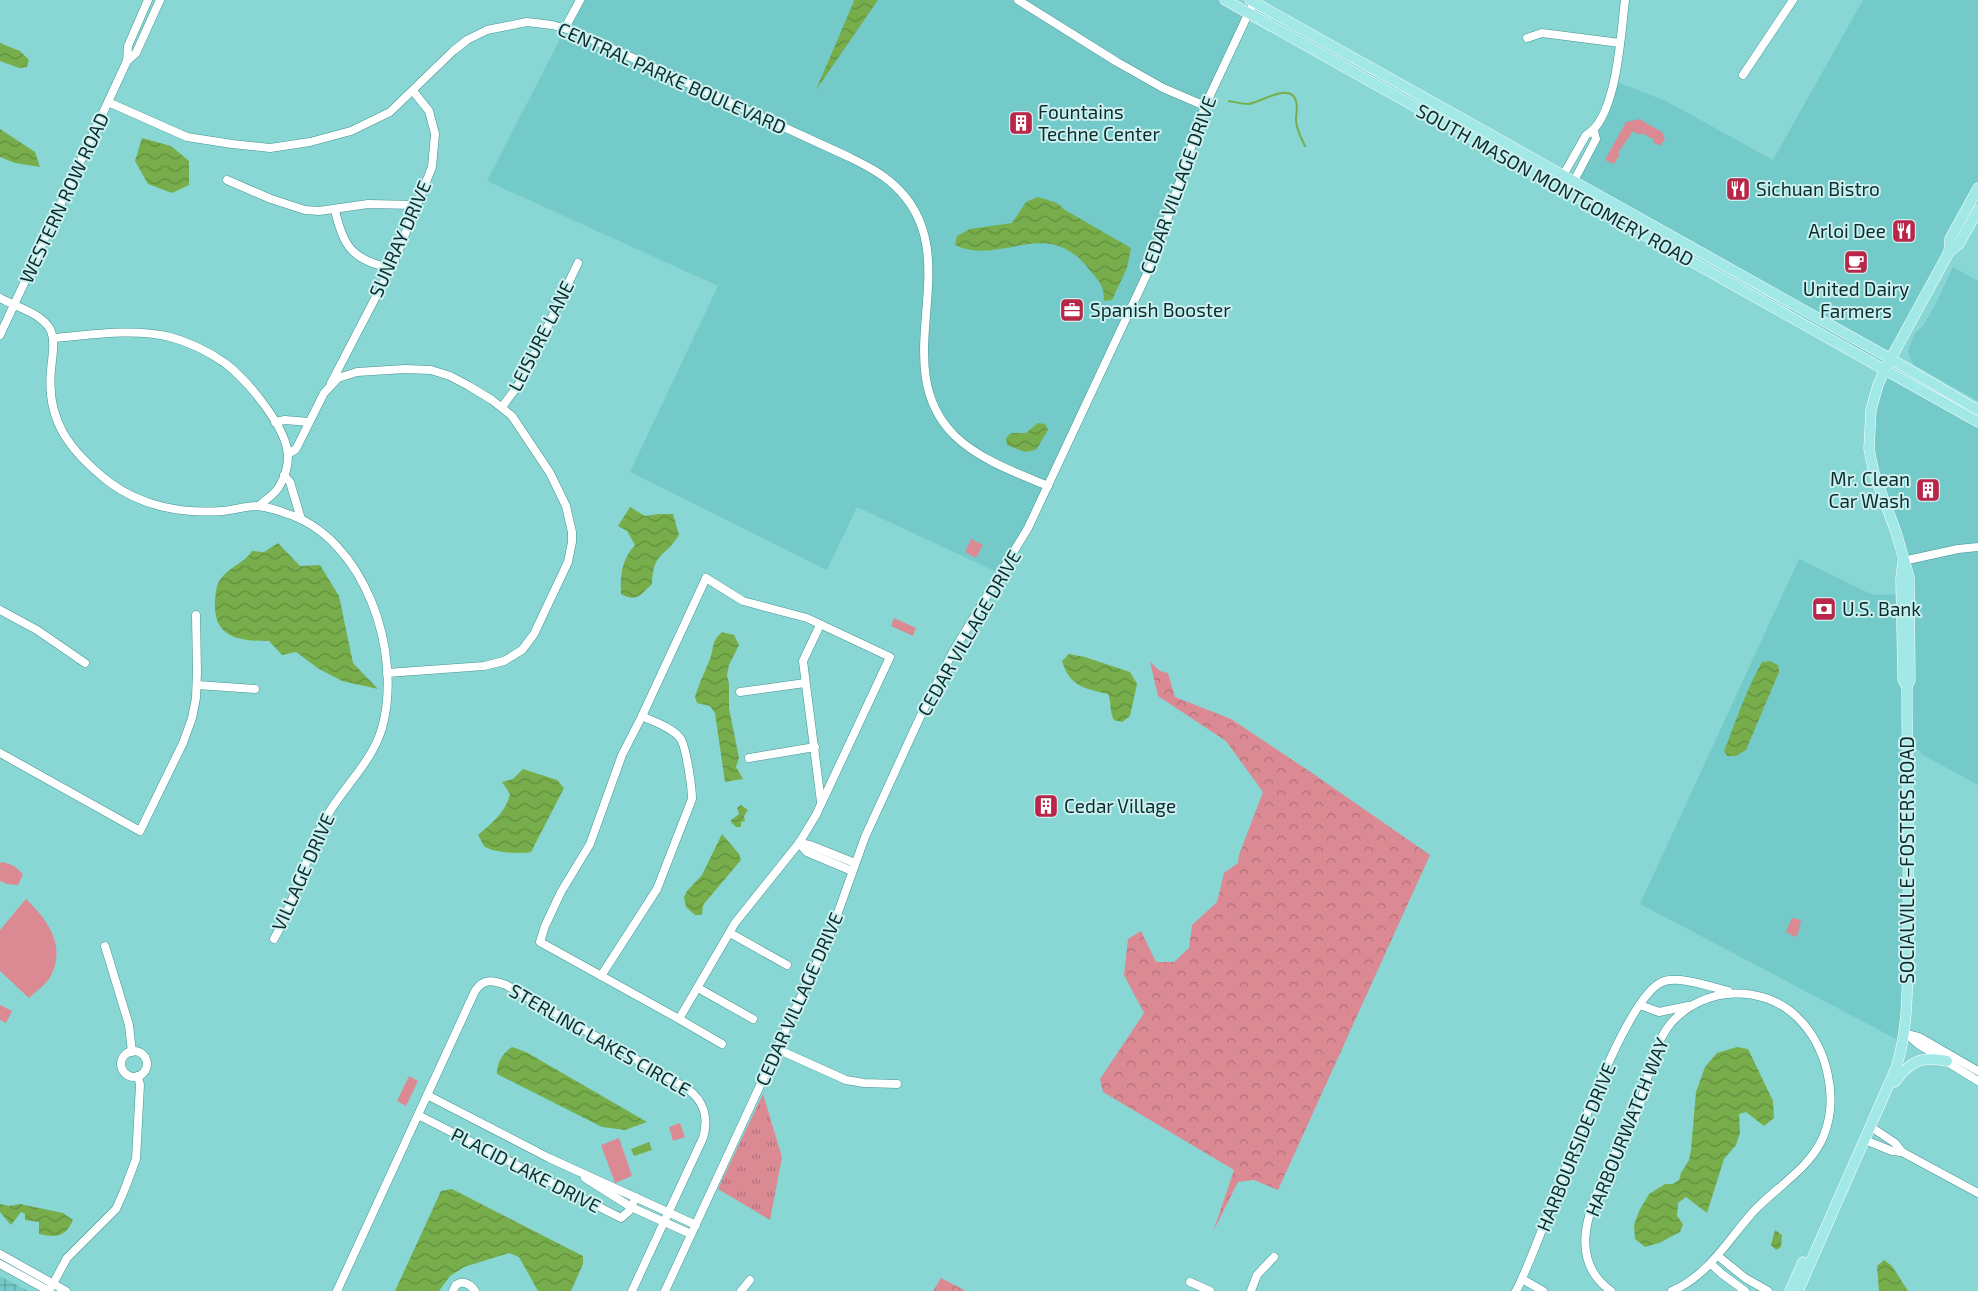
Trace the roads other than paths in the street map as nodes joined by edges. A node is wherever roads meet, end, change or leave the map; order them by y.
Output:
1 (148, 0) edge
2 (160, 0) edge
3 (580, 0) edge
4 (1018, 0) edge
5 (1225, 0) edge
6 (1625, 0) edge
7 (1793, 0) edge
8 (1253, 1) edge
9 (1248, 13) junction
10 (565, 28) junction
11 (1527, 38) dead end
12 (1620, 43) junction
13 (127, 61) junction
14 (1743, 74) dead end
15 (412, 91) junction
16 (108, 102) junction
17 (1205, 106) junction
18 (1594, 131) junction
19 (1563, 176) junction
20 (227, 180) dead end
21 (1573, 181) junction
22 (1558, 186) junction
23 (1978, 188) edge
24 (1568, 192) junction
25 (417, 205) junction
26 (335, 210) junction
27 (1978, 210) edge
28 (1949, 252) junction
29 (578, 263) dead end
30 (390, 268) junction
31 (0, 298) edge
32 (15, 305) junction
33 (0, 335) edge
34 (53, 338) junction
35 (1891, 359) junction
36 (1885, 369) junction
37 (330, 385) junction
38 (502, 406) junction
39 (1978, 410) edge
40 (275, 422) junction
41 (309, 422) junction
42 (1978, 422) edge
43 (288, 454) junction
44 (284, 475) junction
45 (1048, 486) junction
46 (259, 506) junction
47 (301, 519) junction
48 (1978, 547) edge
49 (1903, 561) junction
50 (1, 614) edge
51 (196, 615) dead end
52 (820, 625) junction
53 (85, 663) dead end
54 (388, 673) junction
55 (805, 683) junction
56 (197, 685) junction
57 (255, 689) dead end
58 (740, 692) dead end
59 (642, 716) junction
60 (815, 747) junction
61 (0, 752) edge
62 (749, 758) dead end
63 (821, 802) junction
64 (798, 844) junction
65 (855, 863) junction
66 (852, 871) junction
67 (730, 933) junction
68 (274, 939) dead end
69 (106, 946) dead end
70 (787, 965) dead end
71 (601, 976) junction
72 (698, 988) junction
73 (1735, 993) junction
74 (1640, 1005) junction
75 (1691, 1006) junction
76 (679, 1019) junction
77 (754, 1019) dead end
78 (1904, 1032) junction
79 (722, 1044) dead end
80 (777, 1050) junction
81 (132, 1052) junction
82 (1947, 1061) junction
83 (1978, 1071) edge
84 (138, 1076) junction
85 (1978, 1081) edge
86 (897, 1084) dead end
87 (427, 1094) junction
88 (1885, 1095) junction
89 (418, 1115) junction
90 (1871, 1127) junction
91 (1865, 1140) junction
92 (1902, 1152) junction
93 (560, 1163) junction
94 (1978, 1193) edge
95 (636, 1197) junction
96 (631, 1207) junction
97 (669, 1212) junction
98 (664, 1221) junction
99 (696, 1225) junction
100 (692, 1234) junction
101 (0, 1254) edge
102 (1718, 1256) junction
103 (1274, 1258) dead end
104 (0, 1264) edge
105 (1712, 1264) junction
106 (1522, 1279) junction
107 (750, 1280) dead end
108 (1190, 1282) dead end
109 (50, 1289) edge
110 (66, 1291) edge
111 (337, 1291) edge
112 (454, 1291) edge
113 (475, 1291) edge
114 (632, 1291) edge
115 (665, 1291) edge
116 (741, 1291) edge
117 (1210, 1291) edge
118 (1252, 1291) edge
119 (1516, 1291) edge
120 (1543, 1291) edge
121 (1611, 1291) edge
122 (1672, 1291) edge
123 (1745, 1291) edge
124 (1768, 1291) edge
125 (1790, 1291) edge
126 (1798, 1291) edge

1 - 13 street, WESTERN ROW ROAD
2 - 13 street, WESTERN ROW ROAD
3 - 10 street
4 - 17 street
5 - 9 main road, SOUTH MASON MONTGOMERY ROAD
6 - 12 street
7 - 14 street
8 - 9 street, CEDAR VILLAGE DRIVE
8 - 19 main road, SOUTH MASON MONTGOMERY ROAD
9 - 17 street, CEDAR VILLAGE DRIVE
9 - 22 main road, SOUTH MASON MONTGOMERY ROAD
10 - 15 street, CENTRAL PARKE BOULEVARD
10 - 45 street, CENTRAL PARKE BOULEVARD
11 - 12 street
12 - 18 street
13 - 16 street, WESTERN ROW ROAD
15 - 16 street, CENTRAL PARKE BOULEVARD
15 - 25 street, SUNRAY DRIVE
16 - 32 street, WESTERN ROW ROAD
17 - 45 street, CEDAR VILLAGE DRIVE
18 - 19 street
18 - 21 street
19 - 21 main road, SOUTH MASON MONTGOMERY ROAD
19 - 22 street
20 - 26 street
21 - 24 street
21 - 35 main road, SOUTH MASON MONTGOMERY ROAD
22 - 24 main road, SOUTH MASON MONTGOMERY ROAD
23 - 28 main road, SOCIALVILLE–FOSTERS ROAD
24 - 36 main road, SOUTH MASON MONTGOMERY ROAD
25 - 26 street
25 - 30 street, SUNRAY DRIVE
26 - 30 street
27 - 28 main road, SOCIALVILLE–FOSTERS ROAD
28 - 35 main road, SOCIALVILLE–FOSTERS ROAD
29 - 38 street, LEISURE LANE
30 - 37 street, SUNRAY DRIVE
31 - 32 street
32 - 33 street, WESTERN ROW ROAD
32 - 34 street
34 - 40 street
34 - 46 street, VILLAGE DRIVE
35 - 36 main road, SOCIALVILLE–FOSTERS ROAD
35 - 39 main road, SOUTH MASON MONTGOMERY ROAD
36 - 42 main road, SOUTH MASON MONTGOMERY ROAD
36 - 49 main road, SOCIALVILLE–FOSTERS ROAD
37 - 38 street
37 - 41 street, SUNRAY DRIVE
38 - 54 street
40 - 41 street
40 - 43 street
41 - 43 street, SUNRAY DRIVE
43 - 44 street
44 - 46 street
44 - 47 street
45 - 65 street, CEDAR VILLAGE DRIVE
46 - 47 street, VILLAGE DRIVE
47 - 54 street, VILLAGE DRIVE
48 - 49 street
49 - 78 main road, SOCIALVILLE–FOSTERS ROAD
50 - 53 street
51 - 56 street
52 - 55 street
52 - 59 street
52 - 63 street
54 - 68 street, VILLAGE DRIVE
55 - 58 street
55 - 60 street
56 - 57 street
56 - 61 street
59 - 71 street
59 - 71 street
60 - 62 street
60 - 63 street
63 - 64 street
64 - 65 street
64 - 66 street
64 - 67 street
65 - 66 street, CEDAR VILLAGE DRIVE
66 - 80 street, CEDAR VILLAGE DRIVE
67 - 70 street
67 - 72 street
69 - 81 street
71 - 76 street
72 - 76 street
72 - 77 street
73 - 74 street, HARBOURSIDE DRIVE
73 - 75 street, HARBOURWATCH WAY
73 - 102 street, HARBOURWATCH WAY
74 - 75 street
74 - 106 street, HARBOURSIDE DRIVE
75 - 121 street, HARBOURWATCH WAY
76 - 79 street
78 - 82 street
78 - 83 street
78 - 88 main road, SOCIALVILLE–FOSTERS ROAD
78 - 125 main road, SOCIALVILLE–FOSTERS ROAD
80 - 86 street
80 - 99 street, CEDAR VILLAGE DRIVE
81 - 84 street
81 - 84 street
82 - 85 street
82 - 88 main road
84 - 109 street
87 - 89 street, STERLING LAKES CIRCLE
87 - 93 street, PLACID LAKE DRIVE
87 - 97 street, STERLING LAKES CIRCLE
88 - 90 main road, SOCIALVILLE–FOSTERS ROAD
89 - 96 street, PLACID LAKE DRIVE
89 - 111 street, STERLING LAKES CIRCLE
90 - 91 main road, SOCIALVILLE–FOSTERS ROAD
90 - 92 street
91 - 92 street
91 - 126 main road, SOCIALVILLE–FOSTERS ROAD
92 - 94 street
93 - 95 street, PLACID LAKE DRIVE
93 - 96 street, PLACID LAKE DRIVE
95 - 96 street, PLACID LAKE DRIVE
95 - 97 street, PLACID LAKE DRIVE
96 - 98 street, PLACID LAKE DRIVE
97 - 98 street, STERLING LAKES CIRCLE
97 - 99 street, PLACID LAKE DRIVE
98 - 100 street, PLACID LAKE DRIVE
98 - 114 street, STERLING LAKES CIRCLE
99 - 100 street, CEDAR VILLAGE DRIVE
100 - 115 street, CEDAR VILLAGE DRIVE
101 - 109 street
102 - 105 street, HARBOURWATCH WAY
102 - 124 street
103 - 118 street
104 - 109 street
105 - 122 street, HARBOURWATCH WAY
105 - 123 street
106 - 119 street, HARBOURSIDE DRIVE
106 - 120 street
107 - 116 street
108 - 117 street
109 - 110 street
112 - 113 street

